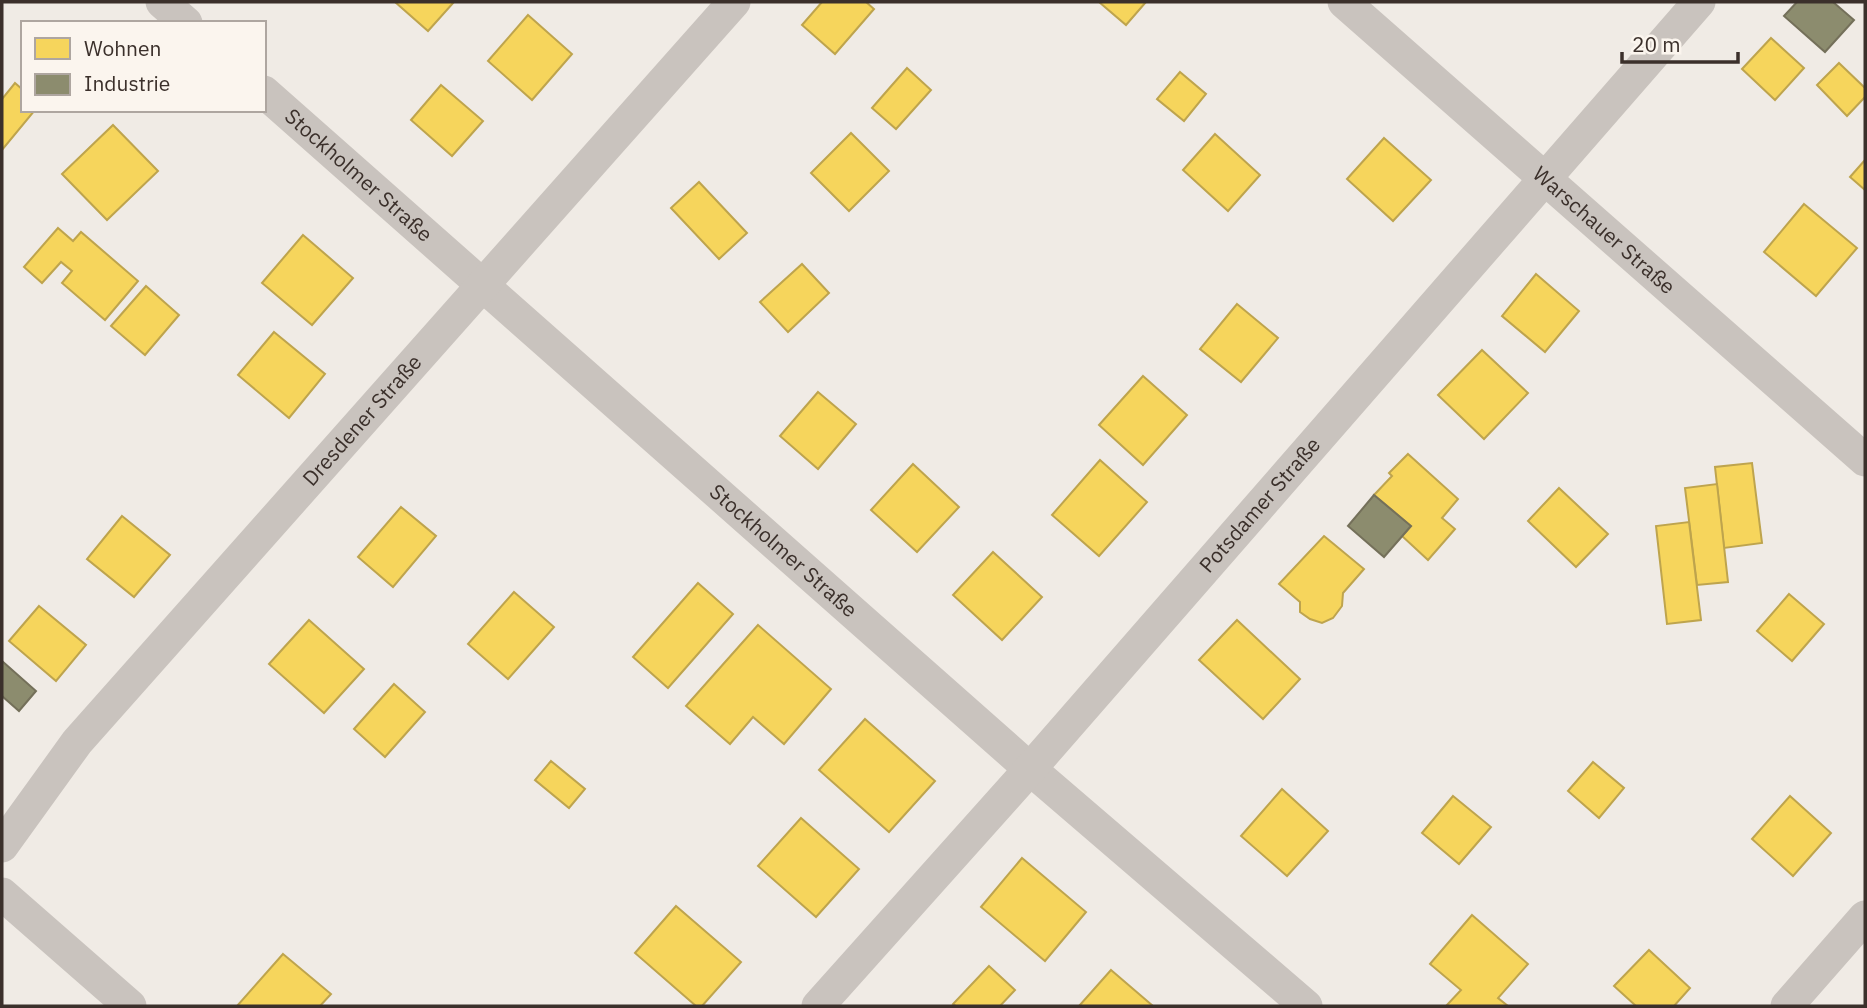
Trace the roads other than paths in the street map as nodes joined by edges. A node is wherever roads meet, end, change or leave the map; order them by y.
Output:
1 (162, 2) edge
2 (734, 2) edge
3 (1344, 2) edge
4 (1699, 2) edge
5 (184, 21) edge
6 (266, 94) edge
7 (1546, 177) junction
8 (484, 286) junction
9 (1865, 460) edge
10 (1030, 769) junction
11 (2, 846) edge
12 (2, 894) edge
13 (1865, 917) edge
14 (130, 1006) edge
15 (818, 1006) edge
16 (1306, 1006) edge
17 (1787, 1006) edge

1 - 5 street
2 - 8 street, Dresdener Straße
3 - 7 street, Warschauer Straße
4 - 7 street, Potsdamer Straße
6 - 8 street, Stockholmer Straße
7 - 9 street, Warschauer Straße
7 - 10 street, Potsdamer Straße
8 - 10 street, Stockholmer Straße
8 - 11 street, Dresdener Straße
10 - 15 street, Potsdamer Straße
10 - 16 street, Stockholmer Straße
12 - 14 street
13 - 17 street

